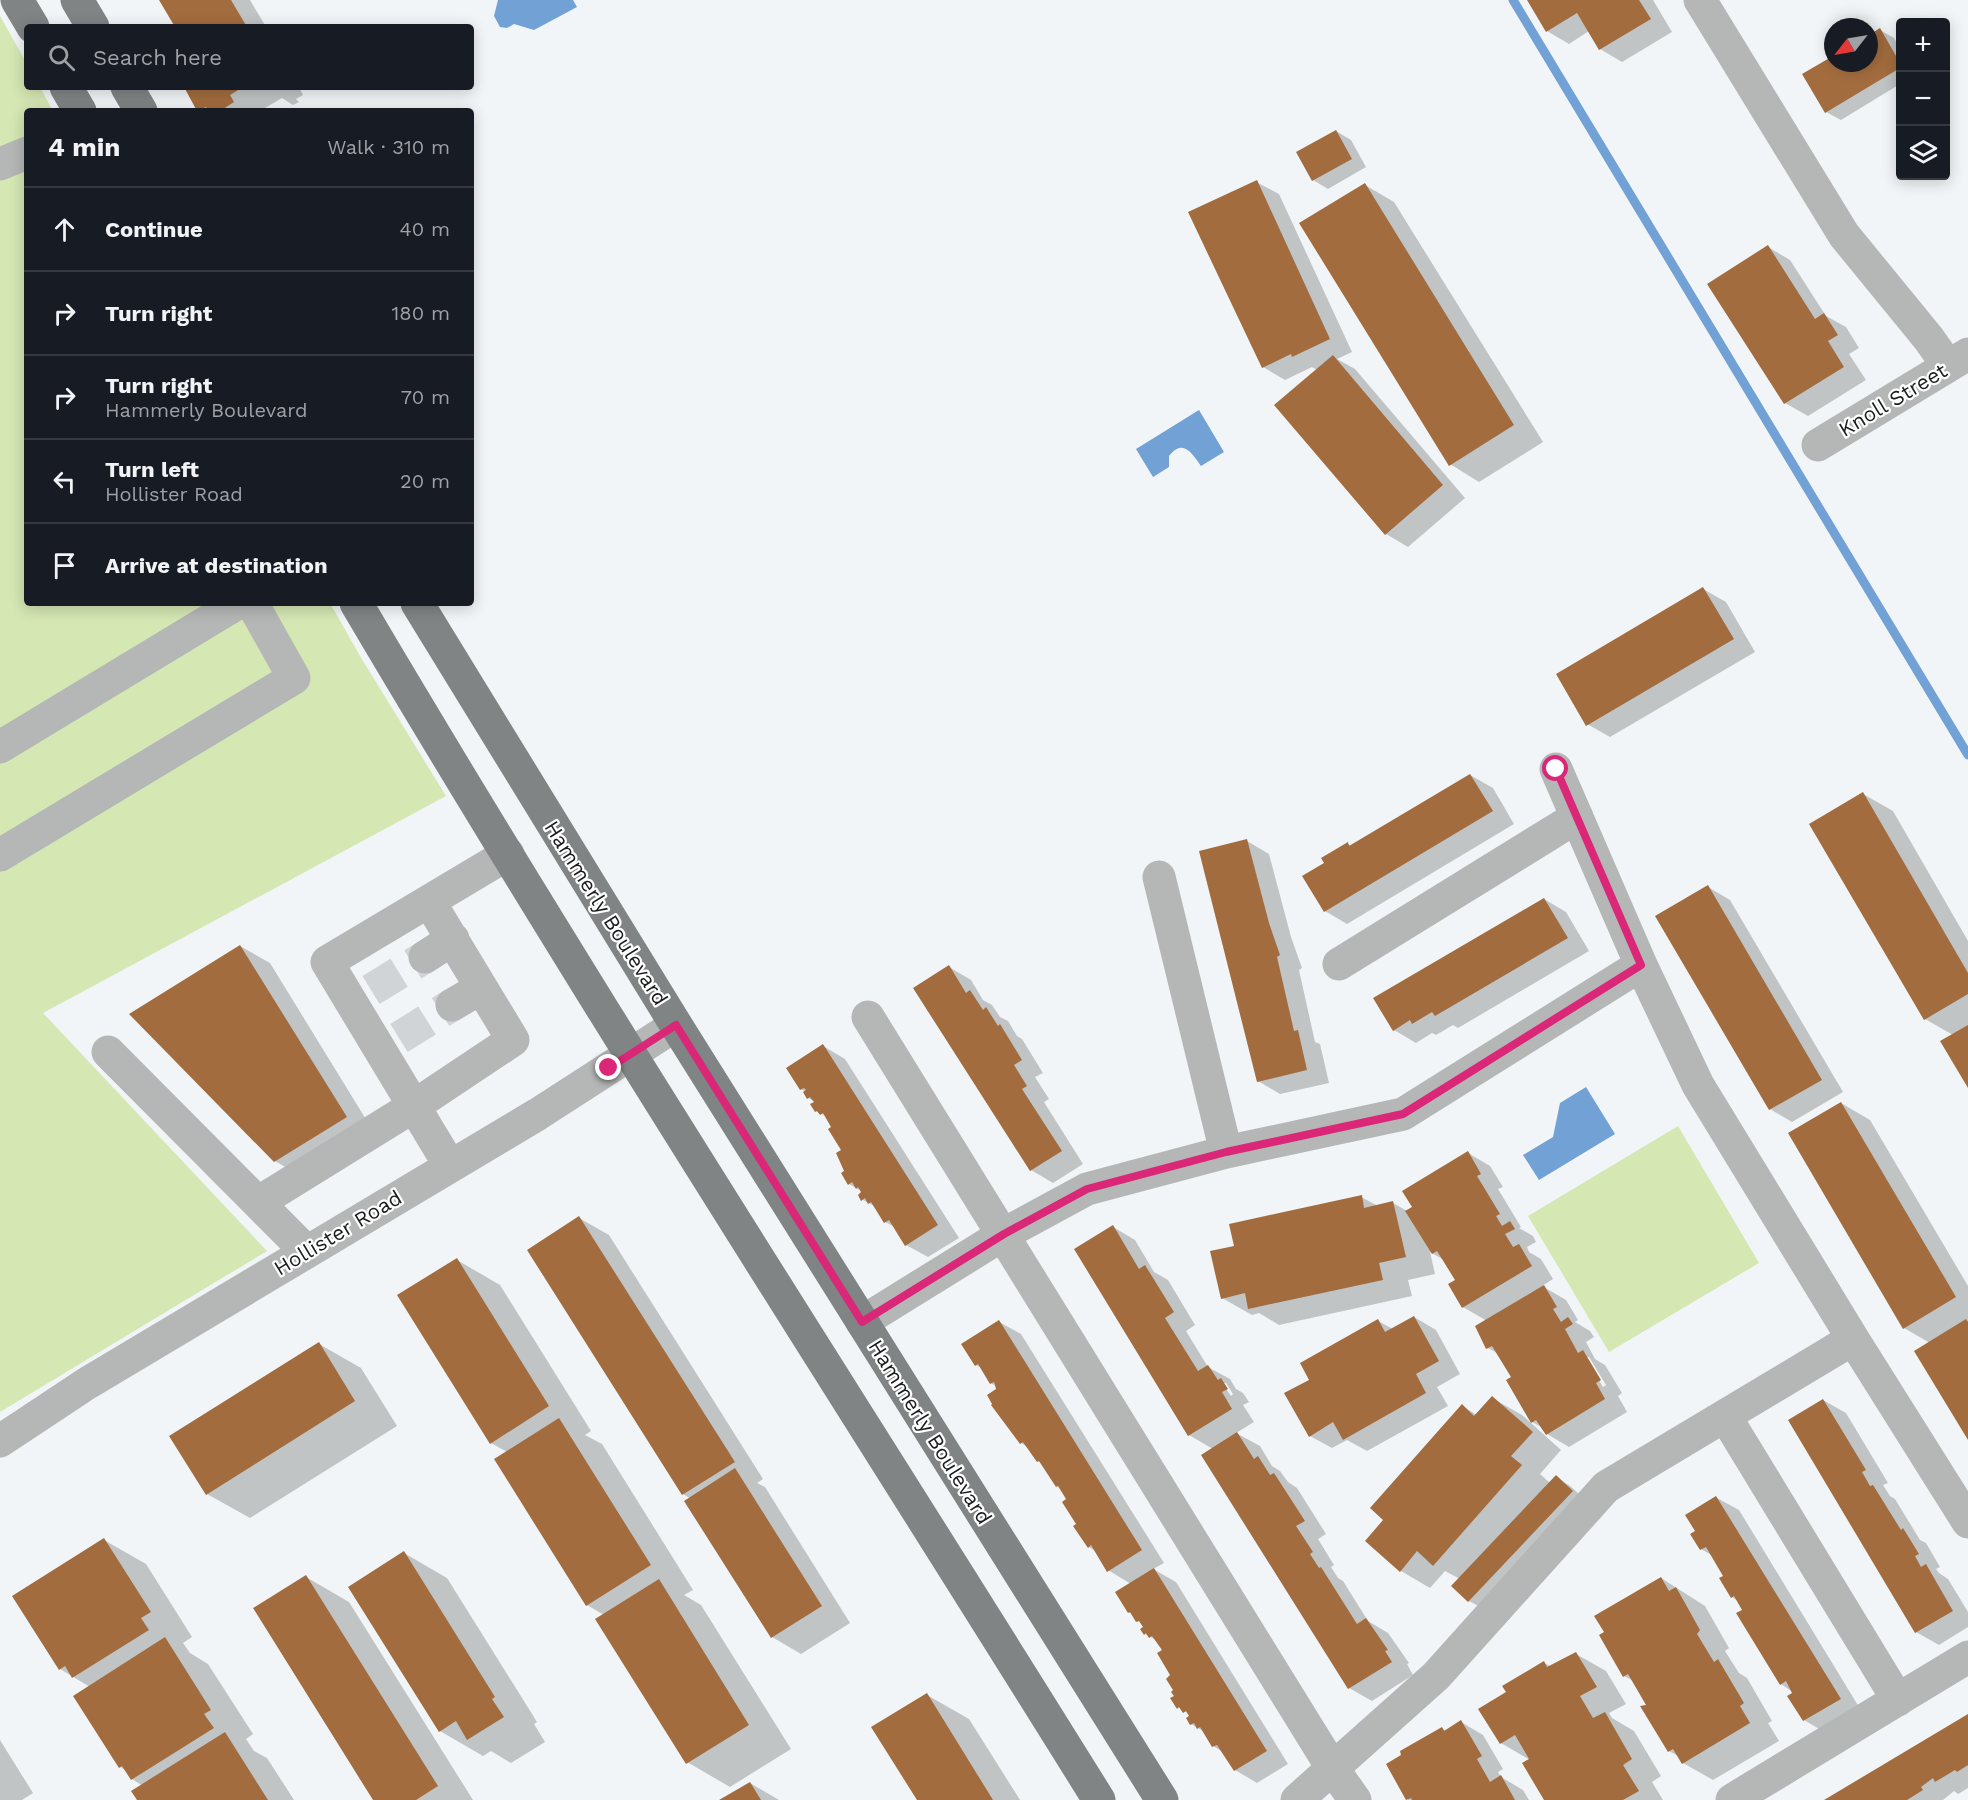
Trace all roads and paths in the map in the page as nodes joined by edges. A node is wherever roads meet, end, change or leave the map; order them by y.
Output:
1 (17, 0) edge
2 (77, 0) edge
3 (1701, 0) edge
4 (31, 24) edge
5 (91, 24) edge
6 (68, 90) edge
7 (129, 90) edge
8 (78, 108) edge
9 (139, 108) edge
10 (24, 154) edge
11 (0, 164) edge
12 (1958, 360) edge
13 (1818, 445) dead end
14 (233, 606) edge
15 (254, 606) edge
16 (358, 606) edge
17 (419, 606) edge
18 (0, 747) edge
19 (1556, 769) dead end
20 (1577, 817) junction
21 (508, 854) junction
22 (0, 855) edge
23 (1159, 877) dead end
24 (429, 901) junction
25 (453, 939) junction
26 (425, 957) tunnel mouth
27 (1339, 964) dead end
28 (1641, 965) junction
29 (481, 988) junction
30 (452, 1005) tunnel mouth
31 (868, 1017) dead end
32 (676, 1025) junction
33 (108, 1052) dead end
34 (632, 1054) junction
35 (414, 1106) junction
36 (1226, 1152) junction
37 (450, 1166) junction
38 (259, 1202) junction
39 (1004, 1234) junction
40 (307, 1252) junction
41 (862, 1322) junction
42 (1853, 1339) junction
43 (1725, 1416) junction
44 (0, 1441) edge
45 (952, 1467) junction
46 (908, 1494) junction
47 (1968, 1522) edge
48 (1968, 1657) edge
49 (1898, 1700) junction
50 (1333, 1769) junction
51 (1099, 1800) edge
52 (1162, 1800) edge
53 (1297, 1800) edge
54 (1355, 1800) edge
55 (1732, 1800) edge

1 - 4 main road
2 - 5 main road
3 - 12 street
6 - 8 main road
7 - 9 main road
10 - 11 street
12 - 13 street, Knoll Street
14 - 18 street
15 - 22 street
16 - 21 main road
17 - 32 main road, Hammerly Boulevard
19 - 20 street
20 - 27 street
20 - 28 street
21 - 24 street
21 - 34 main road
23 - 36 street
24 - 25 street
24 - 35 street
25 - 26 street
25 - 29 street
28 - 36 street
28 - 42 street
29 - 30 street
29 - 35 street
31 - 39 street
32 - 34 street, Hollister Road
32 - 41 main road, Hammerly Boulevard
33 - 38 street
34 - 37 street, Hollister Road
34 - 46 main road
35 - 37 street
35 - 38 street
36 - 39 street
37 - 40 street, Hollister Road
38 - 40 street
39 - 41 street
39 - 50 street
40 - 44 street, Hollister Road
41 - 45 main road, Hammerly Boulevard
42 - 43 street
42 - 47 street
43 - 49 street
43 - 50 street
45 - 46 main road
45 - 52 main road, Hammerly Boulevard
46 - 51 main road
48 - 49 street
49 - 55 street
50 - 53 street
50 - 54 street

